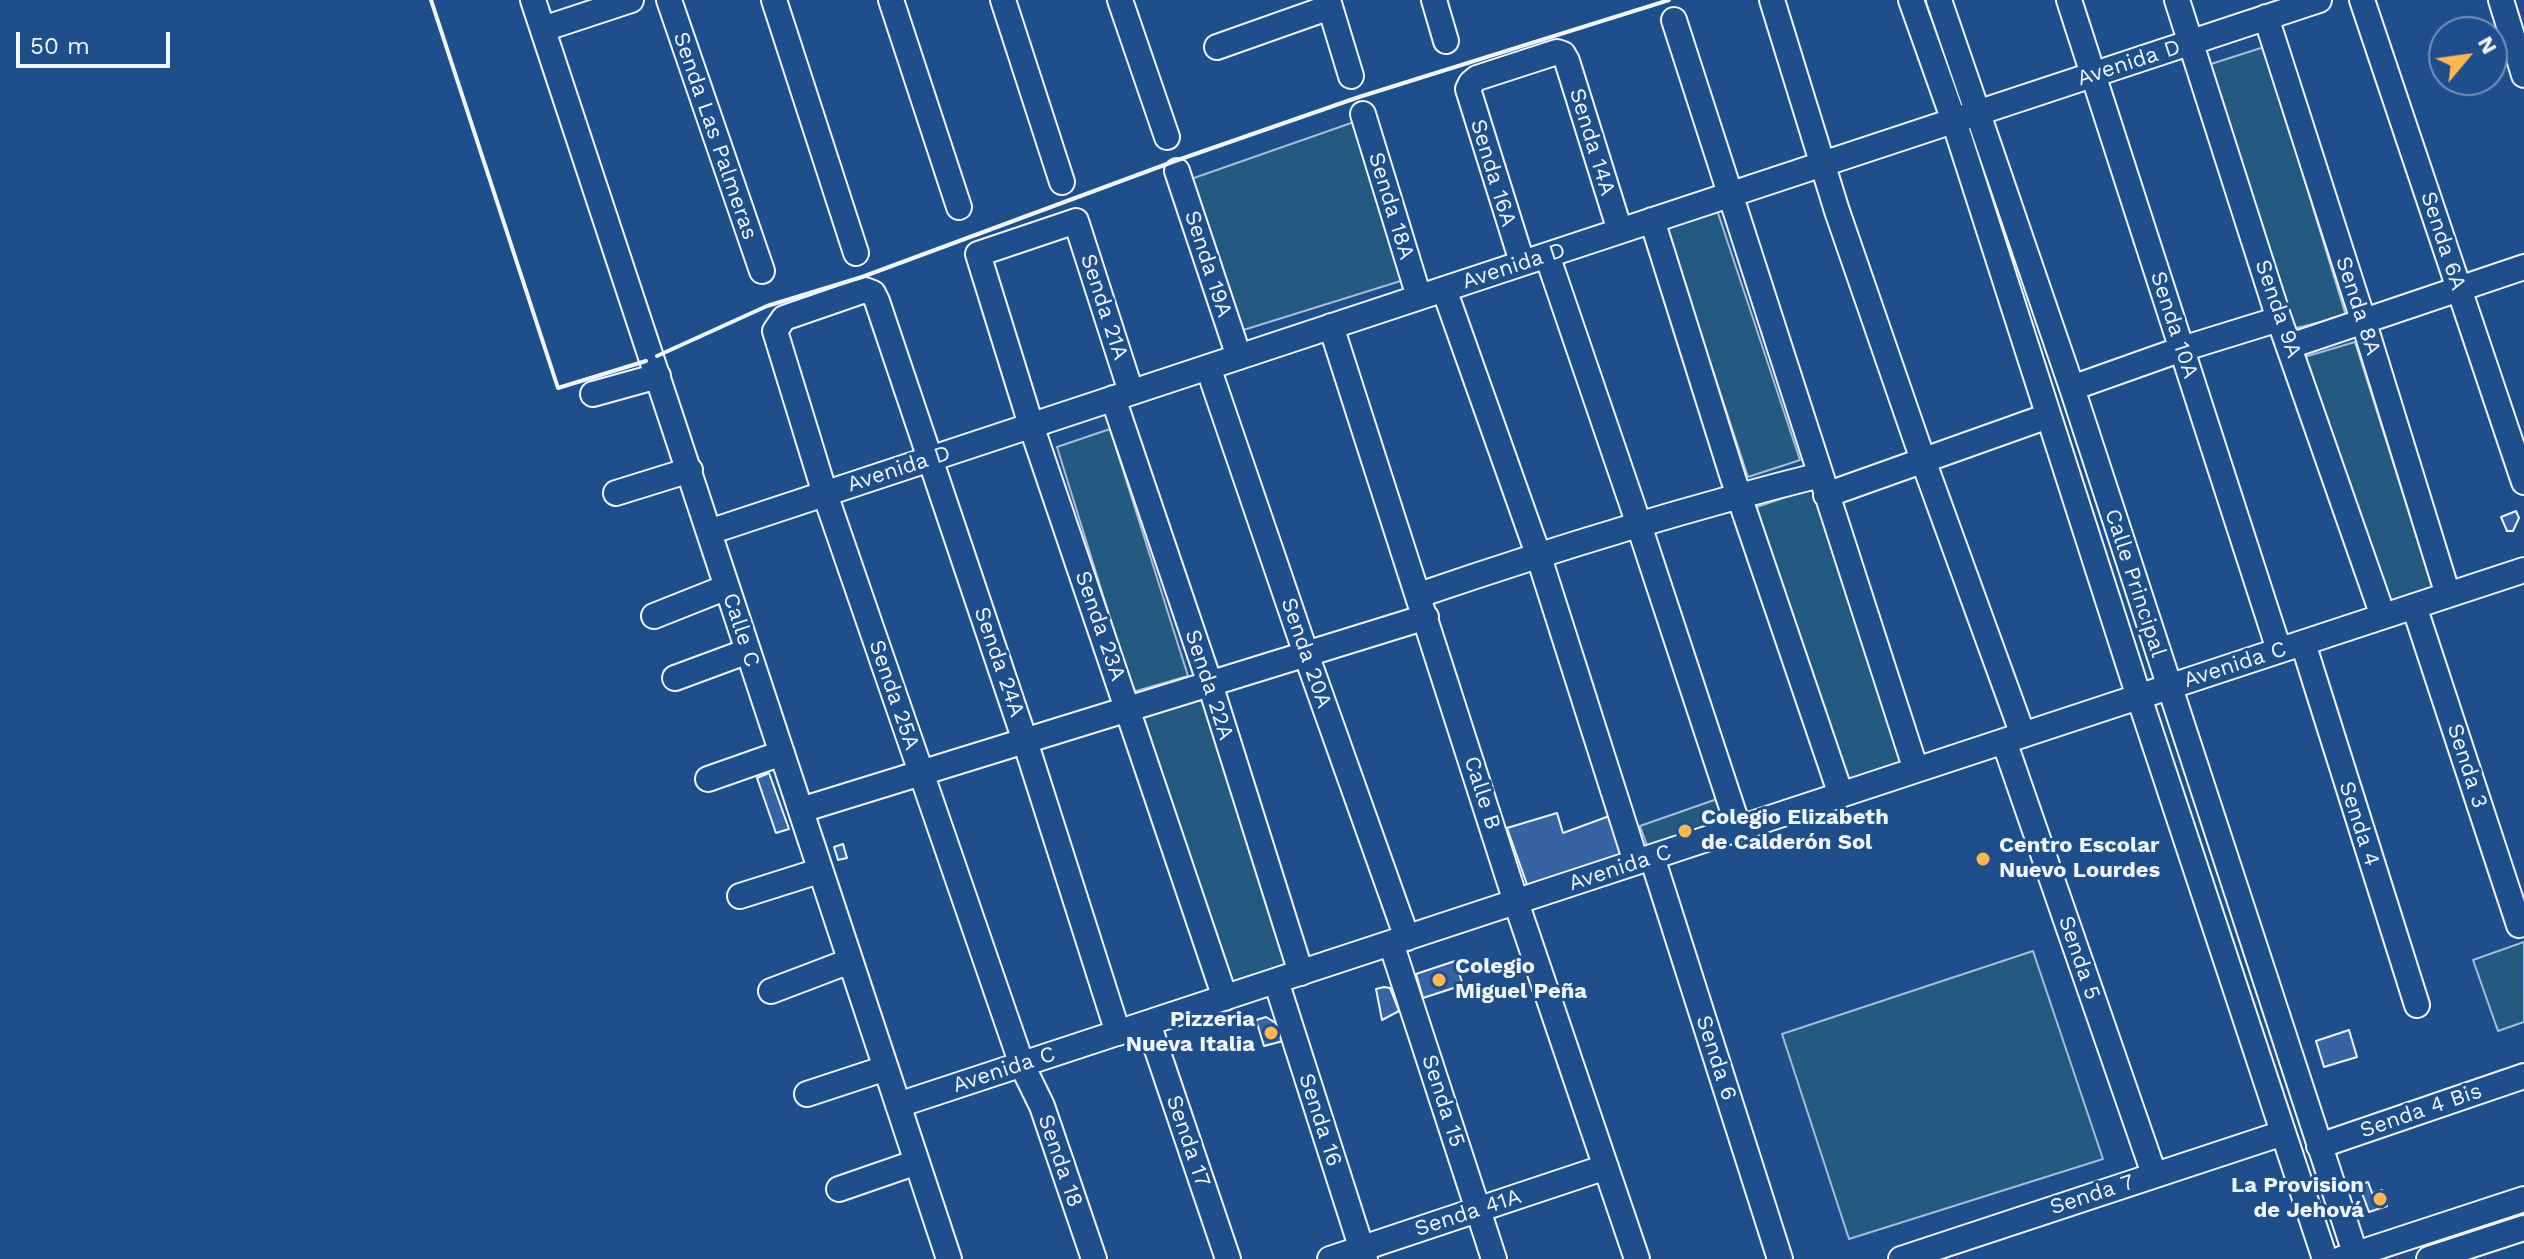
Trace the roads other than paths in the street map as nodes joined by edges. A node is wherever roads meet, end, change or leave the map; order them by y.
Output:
1 (533, 0) edge
2 (631, 0) edge
3 (669, 0) edge
4 (774, 0) edge
5 (891, 0) edge
6 (1003, 0) edge
7 (1120, 0) edge
8 (1434, 0) edge
9 (1772, 0) edge
10 (1911, 0) edge
11 (1939, 0) edge
12 (2069, 0) edge
13 (2177, 0) edge
14 (2319, 0) edge
15 (2362, 0) edge
16 (2501, 0) edge
17 (1329, 4) edge
18 (2292, 4) edge
19 (2266, 17) junction
20 (1674, 20) dead end
21 (543, 29) junction
22 (1446, 41) dead end
23 (2192, 42) junction
24 (1217, 47) dead end
25 (1563, 54) joint
26 (2093, 75) junction
27 (2524, 75) edge
28 (1351, 76) dead end
29 (1978, 113) junction
30 (1363, 114) dead end
31 (1954, 121) junction
32 (1167, 137) dead end
33 (1822, 164) junction
34 (1177, 171) dead end
35 (1062, 182) dead end
36 (1728, 195) junction
37 (959, 207) dead end
38 (1652, 220) junction
39 (1620, 231) junction
40 (856, 253) dead end
41 (978, 254) joint
42 (1547, 255) junction
43 (1522, 262) junction
44 (2524, 267) edge
45 (762, 271) dead end
46 (1444, 289) junction
47 (2459, 290) junction
48 (1419, 297) junction
49 (2279, 319) junction
50 (2364, 323) junction
51 (778, 324) joint
52 (1331, 326) junction
53 (2290, 346) junction
54 (2182, 349) junction
55 (1239, 357) junction
56 (1208, 367) junction
57 (658, 376) junction
58 (2072, 388) junction
59 (593, 394) dead end
60 (1122, 395) junction
61 (2048, 416) junction
62 (1031, 425) junction
63 (930, 459) junction
64 (1923, 460) junction
65 (690, 470) junction
66 (2524, 482) edge
67 (1823, 485) junction
68 (616, 493) dead end
69 (825, 494) junction
70 (1739, 495) junction
71 (1638, 523) junction
72 (709, 532) junction
73 (1538, 554) junction
74 (2524, 570) edge
75 (727, 587) junction
76 (2448, 595) junction
77 (1422, 606) junction
78 (2414, 606) junction
79 (654, 616) dead end
80 (2383, 616) junction
81 (2303, 643) junction
82 (2279, 650) junction
83 (748, 651) junction
84 (1306, 654) junction
85 (675, 678) dead end
86 (1210, 684) junction
87 (2168, 687) junction
88 (2139, 697) junction
89 (1128, 709) junction
90 (2013, 738) junction
91 (1025, 741) junction
92 (782, 753) junction
93 (1916, 770) junction
94 (921, 773) junction
95 (708, 779) dead end
96 (1841, 795) junction
97 (801, 810) junction
98 (1739, 829) junction
99 (1644, 860) junction
100 (819, 871) junction
101 (740, 896) dead end
102 (1516, 902) junction
103 (2519, 925) dead end
104 (1399, 940) junction
105 (850, 961) junction
106 (1301, 973) junction
107 (1276, 981) junction
108 (771, 991) dead end
109 (1225, 998) junction
110 (2417, 1005) dead end
111 (1148, 1023) junction
112 (1118, 1033) junction
113 (1022, 1065) junction
114 (886, 1068) junction
115 (2524, 1076) edge
116 (807, 1094) dead end
117 (898, 1105) junction
118 (2283, 1133) junction
119 (2319, 1146) junction
120 (917, 1162) junction
121 (1606, 1167) junction
122 (2154, 1174) junction
123 (839, 1189) dead end
124 (2524, 1199) edge
125 (1478, 1209) junction
126 (2524, 1228) edge
127 (2500, 1248) edge
128 (1363, 1254) edge
129 (2351, 1257) edge
130 (947, 1259) edge
131 (1094, 1259) edge
132 (1228, 1259) edge
133 (1330, 1259) edge
134 (1494, 1259) edge
135 (1637, 1259) edge
136 (1780, 1259) edge
137 (1901, 1259) edge
138 (2325, 1259) edge
139 (2429, 1259) edge

1 - 21 street, Calle C
2 - 21 street
3 - 45 street, Senda Las Palmeras
4 - 40 street
5 - 37 street
6 - 35 street
7 - 32 street
8 - 22 street
9 - 33 street, Senda 5
10 - 31 street, Calle Principal
11 - 29 street, Calle Principal
12 - 26 street, Senda 10A
13 - 23 street, Senda 9A
14 - 18 street, Avenida D
15 - 47 street, Senda 6A
16 - 27 street
17 - 24 street
17 - 28 street
18 - 19 street, Avenida D
19 - 23 street, Avenida D
19 - 50 street, Senda 8A
20 - 36 street
21 - 57 street, Calle C
23 - 26 street, Avenida D
23 - 49 street, Senda 9A
25 - 39 street, Senda 14A
25 - 43 street, Senda 16A
26 - 29 street, Avenida D
26 - 54 street, Senda 10A
29 - 31 street, Avenida D
29 - 58 street, Calle Principal
30 - 48 street, Senda 18A
31 - 33 street, Avenida D
31 - 61 street, Calle Principal
33 - 36 street, Avenida D
33 - 64 street, Senda 5
34 - 55 street, Senda 19A
36 - 38 street, Avenida D
36 - 67 street
38 - 39 street, Avenida D
38 - 70 street
39 - 42 street, Avenida D
41 - 60 street, Senda 21A
41 - 62 street, Senda 23A
42 - 43 street, Avenida D
42 - 71 street
43 - 46 street, Avenida D
44 - 47 street
46 - 48 street, Avenida D
46 - 73 street, Senda 6
47 - 50 street
47 - 66 street, Senda 6A
48 - 52 street, Avenida D
49 - 53 street, Senda 9A
49 - 54 street
50 - 53 street
50 - 76 street, Senda 8A
51 - 63 street, Senda 24A
51 - 69 street, Senda 25A
52 - 55 street, Avenida D
52 - 77 street, Calle B
53 - 80 street, Senda 9A
54 - 58 street
54 - 82 street, Senda 10A
55 - 56 street, Avenida D
56 - 60 street, Avenida D
56 - 84 street, Senda 20A
57 - 59 street
57 - 65 street, Calle C
58 - 87 street, Calle Principal
60 - 62 street, Avenida D
60 - 86 street, Senda 22A
61 - 64 street
61 - 88 street, Calle Principal
62 - 63 street, Avenida D
62 - 89 street, Senda 23A
63 - 69 street, Avenida D
63 - 91 street, Senda 24A
64 - 67 street
64 - 90 street, Senda 5
65 - 68 street
65 - 72 street, Calle C
67 - 70 street
67 - 93 street
69 - 72 street, Avenida D
69 - 94 street, Senda 25A
70 - 71 street
70 - 96 street
71 - 73 street
71 - 98 street
72 - 75 street, Calle C
73 - 77 street
73 - 99 street, Senda 6
74 - 76 street, Avenida C
75 - 79 street
75 - 83 street, Calle C
76 - 78 street, Avenida C
77 - 84 street
77 - 102 street, Calle B
78 - 80 street, Avenida C
78 - 103 street, Senda 3
80 - 81 street, Avenida C
81 - 82 street, Avenida C
81 - 110 street, Senda 4
82 - 87 street, Avenida C
83 - 85 street
83 - 92 street, Calle C
84 - 86 street
84 - 104 street, Senda 20A
86 - 89 street
86 - 106 street, Senda 22A
87 - 88 street, Avenida C
87 - 119 street, Calle Principal
88 - 90 street, Avenida C
88 - 118 street, Calle Principal
89 - 91 street
89 - 109 street, Senda 23A
90 - 93 street, Avenida C
90 - 122 street, Senda 5
91 - 94 street
91 - 112 street, Senda 24A
92 - 95 street
92 - 97 street, Calle C
93 - 96 street, Avenida C
94 - 97 street
94 - 113 street, Senda 25A
96 - 98 street, Avenida C
97 - 100 street, Calle C
98 - 99 street, Avenida C
99 - 102 street, Avenida C
99 - 136 street, Senda 6
100 - 101 street
100 - 105 street, Calle C
102 - 104 street, Avenida C
102 - 121 street, Calle B
104 - 106 street, Avenida C
104 - 125 street, Senda 15
105 - 108 street
105 - 114 street, Calle C
106 - 107 street, Avenida C
107 - 109 street, Avenida C
107 - 128 street, Senda 16
109 - 111 street, Avenida C
111 - 112 street, Avenida C
111 - 132 street, Senda 17
112 - 113 street, Avenida C
113 - 117 street, Avenida C
113 - 131 street, Senda 18
114 - 116 street
114 - 117 street, Calle C
115 - 119 street, Senda 4 Bis
117 - 120 street, Calle C
118 - 122 street, Senda 7
118 - 138 street, Calle Principal
119 - 129 street, Calle Principal
120 - 123 street
120 - 130 street, Calle C
121 - 125 street, Senda 41A
121 - 135 street, Calle B
122 - 137 street, Senda 7
124 - 129 street
125 - 128 street, Senda 41A
125 - 134 street, Senda 15
126 - 127 street
127 - 139 street
128 - 133 street, Senda 41A

